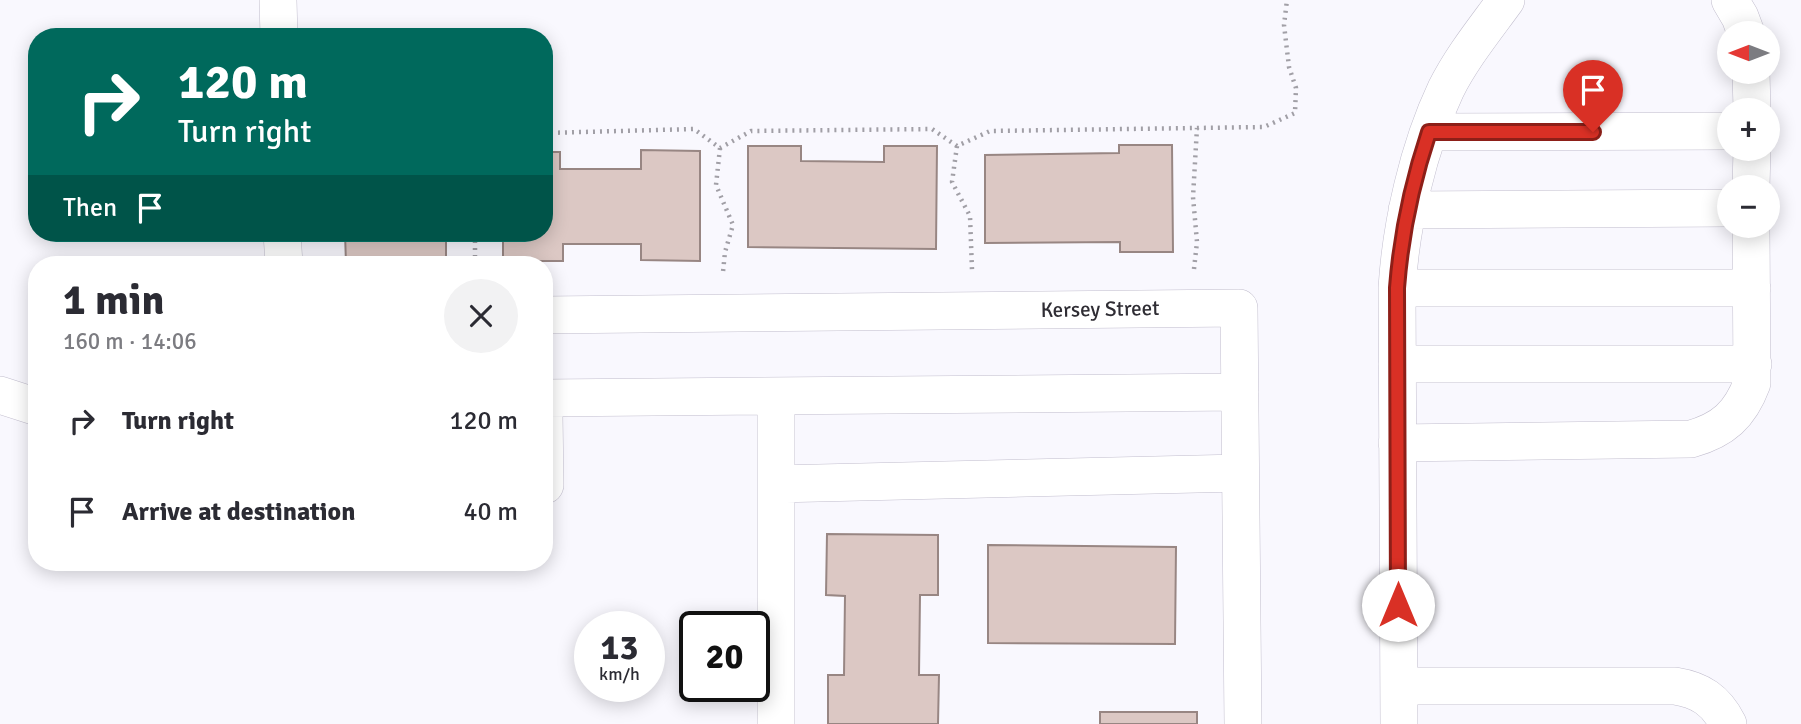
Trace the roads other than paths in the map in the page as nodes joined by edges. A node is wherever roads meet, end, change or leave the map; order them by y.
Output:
1 (278, 0) edge
2 (1506, 0) edge
3 (1730, 0) edge
4 (1742, 21) edge
5 (279, 28) edge
6 (1717, 131) edge
7 (1429, 132) junction
8 (1717, 208) edge
9 (1407, 210) junction
10 (1751, 238) edge
11 (1397, 288) junction
12 (1752, 288) junction
13 (553, 315) edge
14 (1397, 364) junction
15 (1753, 364) junction
16 (1240, 392) junction
17 (0, 395) edge
18 (776, 396) junction
19 (553, 398) edge
20 (28, 404) edge
21 (1397, 443) junction
22 (1240, 473) junction
23 (776, 484) junction
24 (1398, 686) junction
25 (776, 724) edge
26 (1243, 724) edge
27 (1399, 724) edge
28 (1728, 724) edge

1 - 5 street
2 - 7 street
3 - 4 street
6 - 7 street
7 - 9 street
8 - 9 street
9 - 11 street
10 - 12 street
11 - 12 street
11 - 14 street
12 - 15 street
13 - 16 street, Kersey Street
14 - 15 street
14 - 21 street
15 - 21 street
16 - 18 street
16 - 22 street, Kersey Street
17 - 20 street
18 - 19 street
18 - 23 street
21 - 24 street
22 - 23 street
22 - 26 street, Kersey Street
23 - 25 street
24 - 27 street
24 - 28 street

